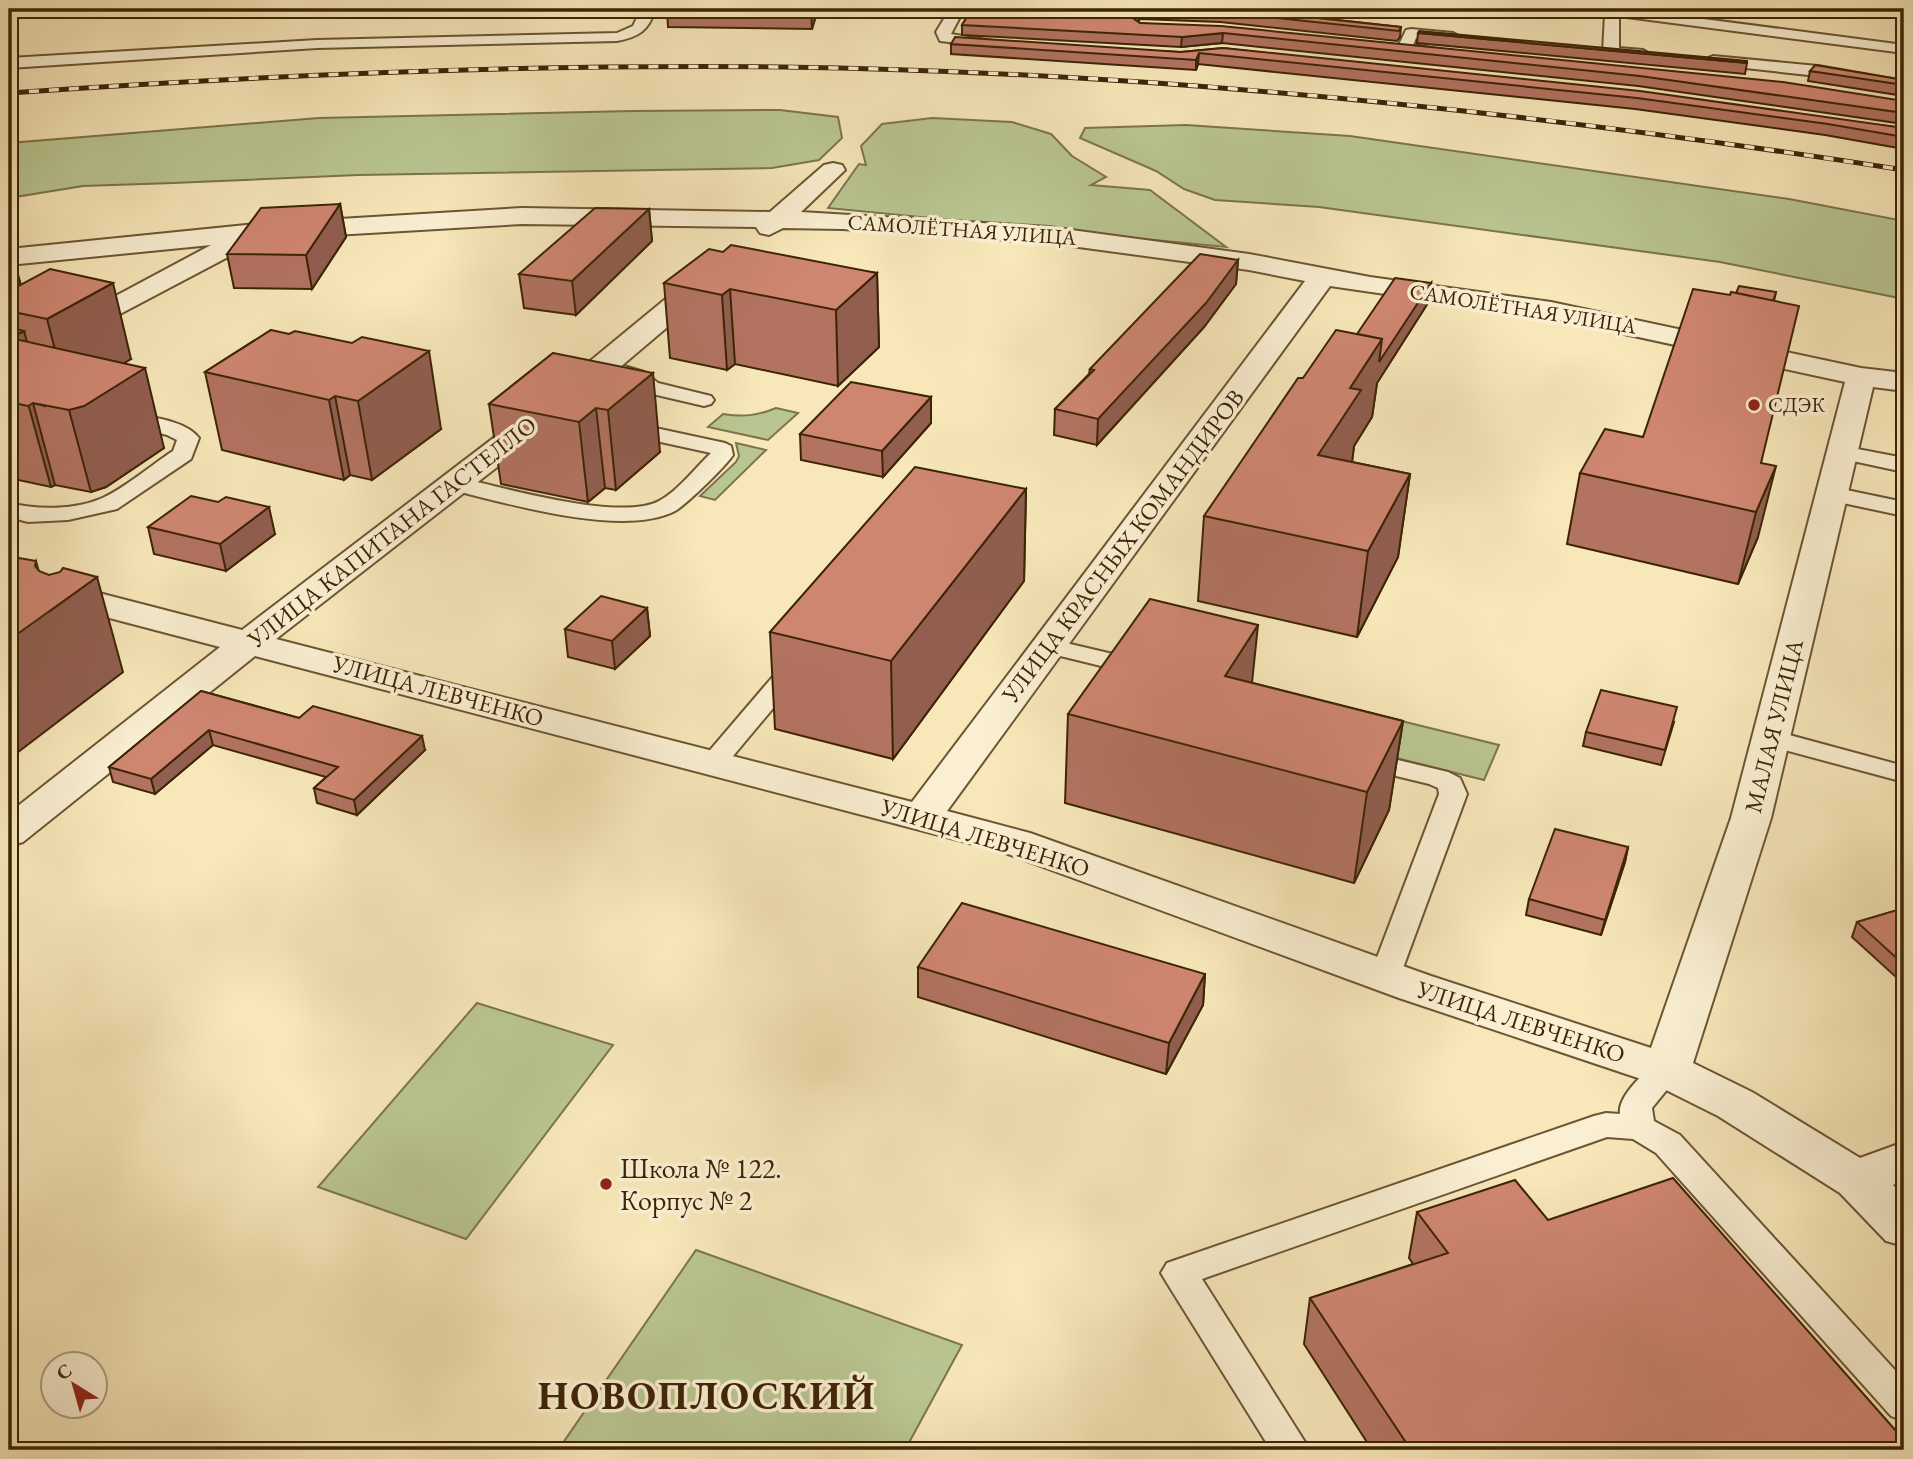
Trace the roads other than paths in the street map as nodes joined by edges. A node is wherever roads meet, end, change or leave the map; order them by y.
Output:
1 (648, 9) edge
2 (957, 9) edge
3 (1596, 9) edge
4 (1612, 9) edge
5 (1465, 38) edge
6 (1003, 44) edge
7 (1904, 49) edge
8 (1455, 55) edge
9 (1665, 57) edge
10 (1692, 59) edge
11 (9, 63) edge
12 (1773, 66) junction
13 (1781, 85) edge
14 (1904, 86) edge
15 (833, 170) dead end
16 (778, 220) junction
17 (256, 232) junction
18 (9, 257) edge
19 (1323, 276) junction
20 (9, 365) edge
21 (602, 367) junction
22 (1861, 377) junction
23 (1904, 382) edge
24 (704, 400) dead end
25 (98, 412) edge
26 (601, 422) edge
27 (1842, 452) junction
28 (1904, 465) edge
29 (457, 484) junction
30 (1832, 494) junction
31 (1904, 509) edge
32 (9, 510) edge
33 (37, 614) edge
34 (249, 642) junction
35 (1049, 646) junction
36 (811, 648) edge
37 (1164, 673) edge
38 (1771, 738) junction
39 (1331, 752) edge
40 (714, 762) junction
41 (1904, 774) edge
42 (922, 817) junction
43 (9, 833) edge
44 (1385, 976) junction
45 (1667, 1070) junction
46 (1639, 1127) junction
47 (1904, 1160) edge
48 (1857, 1180) junction
49 (1904, 1227) edge
50 (1904, 1405) edge
51 (1291, 1450) edge

1 - 11 lane
2 - 6 lane
3 - 4 lane
4 - 7 lane
4 - 9 lane
5 - 8 lane
10 - 12 lane
12 - 13 lane
12 - 14 lane
15 - 16 street, УЛИЦА КАПИТАНА ГАСТЕЛЛО
16 - 17 street, САМОЛЁТНАЯ УЛИЦА
16 - 19 street, САМОЛЁТНАЯ УЛИЦА
16 - 21 street, УЛИЦА КАПИТАНА ГАСТЕЛЛО
17 - 18 street, САМОЛЁТНАЯ УЛИЦА
17 - 20 street
19 - 22 street, САМОЛЁТНАЯ УЛИЦА
19 - 35 street, УЛИЦА КРАСНЫХ КОМАНДИРОВ
21 - 24 lane
21 - 29 street, УЛИЦА КАПИТАНА ГАСТЕЛЛО
22 - 23 street, САМОЛЁТНАЯ УЛИЦА
22 - 27 street, МАЛАЯ УЛИЦА
25 - 32 lane
26 - 29 lane
27 - 28 lane
27 - 30 street, МАЛАЯ УЛИЦА
29 - 34 street, УЛИЦА КАПИТАНА ГАСТЕЛЛО
30 - 31 lane
30 - 38 street, МАЛАЯ УЛИЦА
33 - 34 street, УЛИЦА ЛЕВЧЕНКО
34 - 40 street, УЛИЦА ЛЕВЧЕНКО
34 - 43 street, УЛИЦА КАПИТАНА ГАСТЕЛЛО
35 - 37 lane
35 - 42 street, УЛИЦА КРАСНЫХ КОМАНДИРОВ
36 - 40 lane
38 - 41 lane
38 - 45 street, МАЛАЯ УЛИЦА
39 - 44 lane
40 - 42 street, УЛИЦА ЛЕВЧЕНКО
42 - 44 street, УЛИЦА ЛЕВЧЕНКО
44 - 45 street, УЛИЦА ЛЕВЧЕНКО
45 - 46 lane
45 - 48 street, УЛИЦА ЛЕВЧЕНКО
46 - 50 lane
46 - 51 lane
47 - 48 street
48 - 49 street, УЛИЦА ЛЕВЧЕНКО

